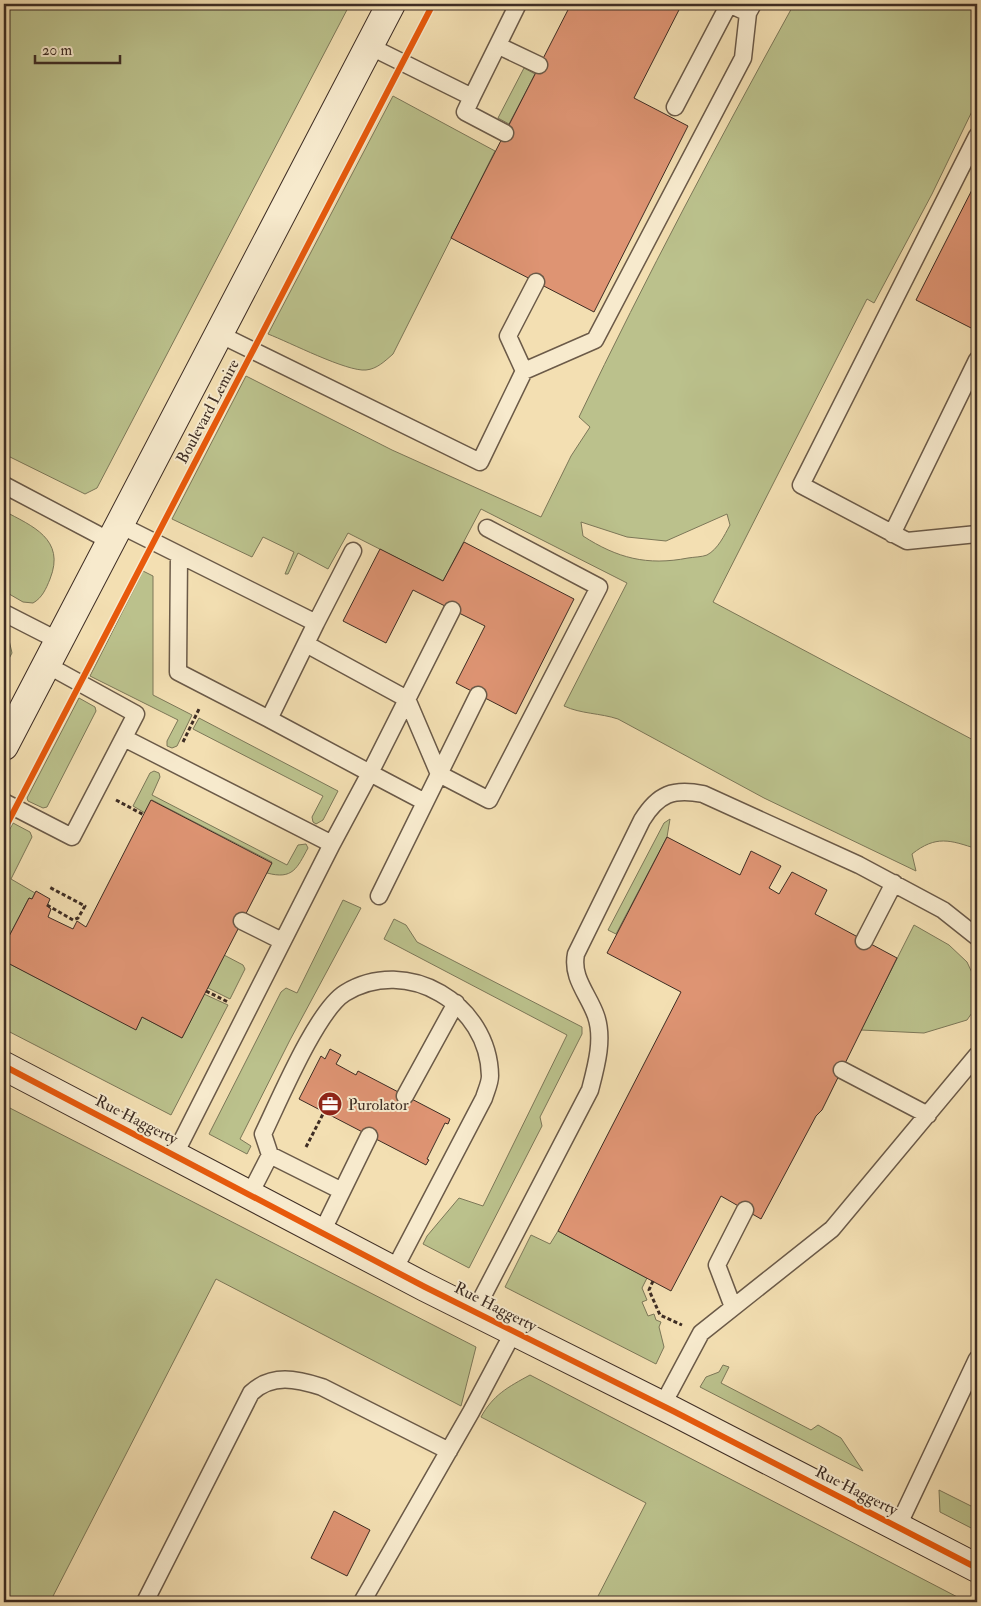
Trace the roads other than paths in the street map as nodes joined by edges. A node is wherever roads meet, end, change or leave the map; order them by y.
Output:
1 (391, 4) edge
2 (518, 4) edge
3 (750, 9) edge
4 (369, 46) junction
5 (498, 46) junction
6 (539, 66) dead end
7 (472, 97) junction
8 (675, 107) dead end
9 (505, 133) dead end
10 (977, 136) edge
11 (536, 282) dead end
12 (219, 334) junction
13 (977, 360) edge
14 (524, 371) junction
15 (4, 486) edge
16 (487, 528) dead end
17 (116, 533) junction
18 (892, 534) junction
19 (977, 534) edge
20 (353, 551) dead end
21 (179, 555) junction
22 (452, 610) dead end
23 (4, 613) edge
24 (316, 623) junction
25 (59, 641) junction
26 (306, 644) junction
27 (47, 665) junction
28 (478, 695) dead end
29 (407, 699) junction
30 (269, 719) junction
31 (124, 738) junction
32 (4, 746) edge
33 (370, 773) junction
34 (439, 774) junction
35 (4, 802) edge
36 (425, 802) junction
37 (332, 844) junction
38 (894, 883) junction
39 (378, 896) dead end
40 (242, 922) dead end
41 (977, 937) edge
42 (282, 941) junction
43 (864, 941) dead end
44 (456, 1003) junction
45 (977, 1055) edge
46 (4, 1066) edge
47 (842, 1070) dead end
48 (406, 1096) dead end
49 (928, 1115) junction
50 (369, 1136) dead end
51 (175, 1154) junction
52 (270, 1156) junction
53 (342, 1191) junction
54 (250, 1194) junction
55 (745, 1210) dead end
56 (322, 1232) junction
57 (394, 1270) junction
58 (733, 1307) junction
59 (475, 1311) junction
60 (514, 1331) junction
61 (977, 1359) edge
62 (662, 1406) junction
63 (449, 1451) junction
64 (898, 1526) junction
65 (977, 1568) edge
66 (151, 1602) edge
67 (362, 1602) edge

1 - 4 street, Boulevard Lemire
2 - 5 lane
3 - 8 lane
3 - 14 lane
4 - 7 lane
4 - 12 street, Boulevard Lemire
5 - 6 lane
5 - 7 lane
7 - 9 lane
10 - 18 lane
11 - 14 lane
12 - 14 lane
12 - 17 street, Boulevard Lemire
13 - 18 lane
15 - 17 lane
16 - 34 lane
17 - 21 lane
17 - 25 street, Boulevard Lemire
18 - 19 lane
20 - 24 lane
21 - 24 lane
21 - 30 lane
22 - 29 lane
23 - 25 lane
24 - 26 lane
25 - 27 street, Boulevard Lemire
26 - 29 lane
26 - 30 lane
27 - 31 lane
27 - 32 street, Boulevard Lemire
28 - 34 lane
29 - 33 lane
29 - 34 lane
30 - 33 lane
31 - 35 lane
31 - 37 lane
33 - 36 lane
33 - 37 lane
34 - 36 lane
36 - 39 lane
37 - 42 lane
38 - 41 lane
38 - 43 lane
38 - 59 lane
40 - 42 lane
42 - 51 lane
44 - 48 lane
44 - 52 lane
44 - 57 lane
45 - 49 lane
46 - 51 street, Rue Haggerty
47 - 49 lane
49 - 58 lane
50 - 53 lane
51 - 54 street, Rue Haggerty
52 - 53 lane
52 - 54 lane
53 - 56 lane
54 - 56 street, Rue Haggerty
55 - 58 lane
56 - 57 street, Rue Haggerty
57 - 59 street, Rue Haggerty
58 - 62 lane
59 - 60 street, Rue Haggerty
60 - 62 street, Rue Haggerty
60 - 63 lane
61 - 64 lane
62 - 64 street, Rue Haggerty
63 - 66 lane
63 - 67 lane
64 - 65 street, Rue Haggerty

